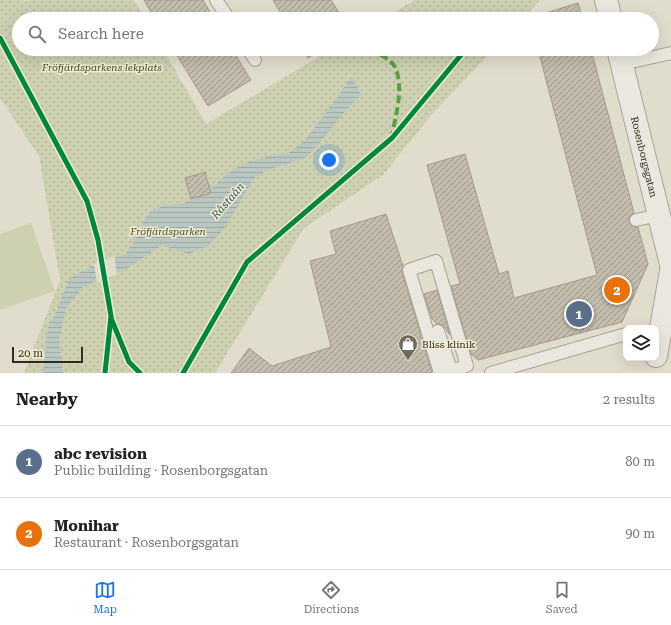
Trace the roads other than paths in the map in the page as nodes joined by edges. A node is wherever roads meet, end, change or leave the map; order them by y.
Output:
1 (216, 0) edge
2 (606, 0) edge
3 (224, 12) edge
4 (609, 12) edge
5 (671, 53) edge
6 (659, 54) edge
7 (252, 56) edge
8 (633, 56) edge
9 (620, 57) edge
10 (255, 60) dead end
11 (660, 216) junction
12 (636, 220) dead end
13 (671, 264) edge
14 (671, 271) edge
15 (438, 331) dead end
16 (623, 335) edge
17 (659, 336) edge
18 (655, 361) edge
19 (446, 372) edge
20 (491, 373) edge
21 (653, 373) edge

1 - 3 lane
2 - 4 street
5 - 6 lane
7 - 10 lane
8 - 9 lane
9 - 11 street, Rosenborgsgatan
11 - 12 lane
11 - 13 street, Rosenborgsgatan
14 - 17 street
15 - 19 lane
16 - 20 lane
18 - 21 street
19 - 19 lane

